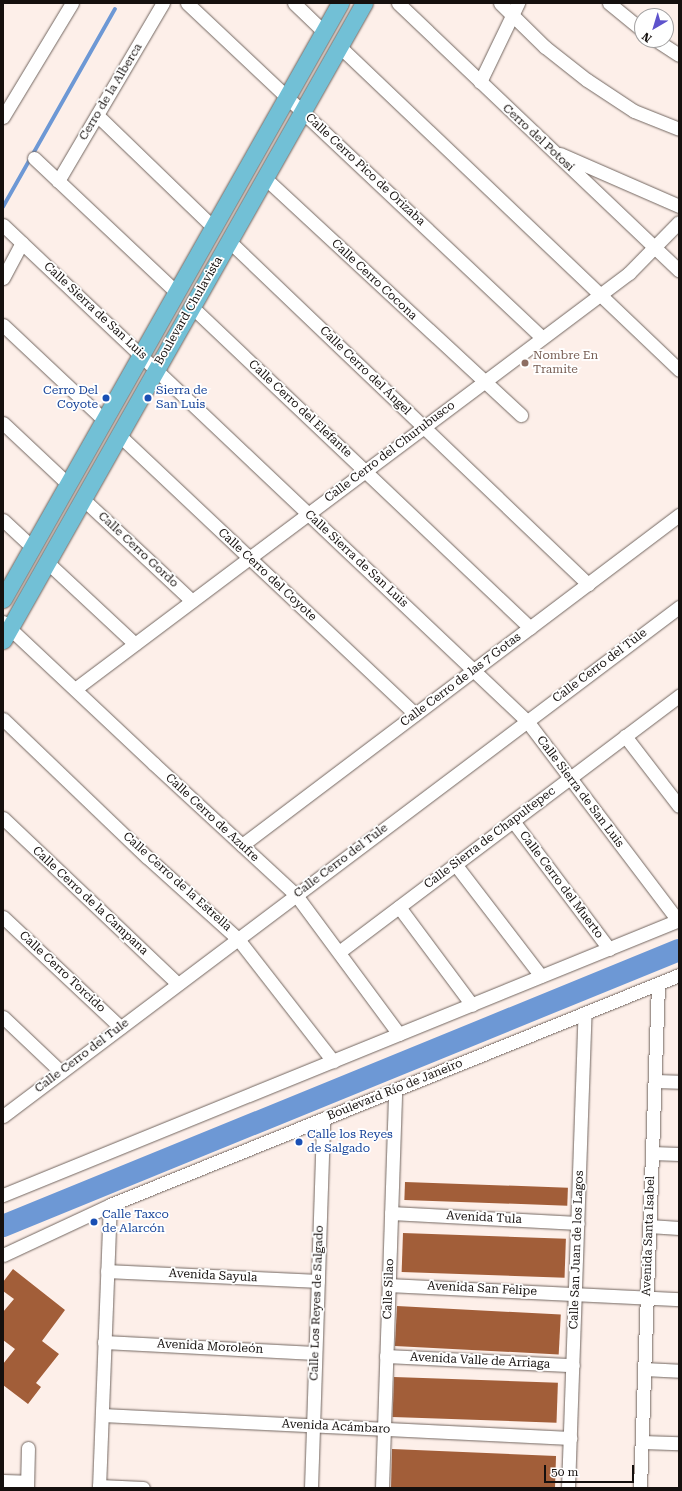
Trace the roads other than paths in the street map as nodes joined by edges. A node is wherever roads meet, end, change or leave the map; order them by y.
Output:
1 (72, 3) edge
2 (163, 3) edge
3 (187, 3) edge
4 (294, 3) edge
5 (340, 3) edge
6 (364, 3) edge
7 (398, 3) edge
8 (500, 3) edge
9 (609, 3) edge
10 (515, 9) edge
11 (634, 23) edge
12 (324, 32) junction
13 (339, 46) junction
14 (668, 48) edge
15 (679, 55) edge
16 (480, 82) junction
17 (287, 97) junction
18 (302, 112) junction
19 (97, 115) junction
20 (3, 117) edge
21 (679, 129) edge
22 (551, 150) junction
23 (34, 158) dead end
24 (265, 178) junction
25 (58, 181) junction
26 (679, 206) edge
27 (679, 222) edge
28 (3, 225) edge
29 (214, 227) junction
30 (229, 241) junction
31 (22, 243) junction
32 (654, 247) junction
33 (679, 271) edge
34 (3, 278) edge
35 (176, 292) junction
36 (600, 294) junction
37 (192, 307) junction
38 (3, 325) edge
39 (542, 338) junction
40 (141, 355) junction
41 (156, 370) junction
42 (679, 370) edge
43 (484, 382) junction
44 (521, 415) dead end
45 (104, 420) junction
46 (3, 423) edge
47 (423, 427) junction
48 (119, 435) junction
49 (365, 471) junction
50 (68, 484) junction
51 (83, 499) junction
52 (308, 514) junction
53 (679, 515) edge
54 (3, 520) edge
55 (32, 547) junction
56 (250, 558) junction
57 (47, 562) junction
58 (588, 584) junction
59 (3, 600) edge
60 (192, 601) junction
61 (679, 607) edge
62 (530, 628) junction
63 (5, 630) edge
64 (135, 644) junction
65 (474, 670) junction
66 (74, 689) junction
67 (679, 696) edge
68 (416, 714) junction
69 (3, 719) edge
70 (526, 721) junction
71 (625, 736) junction
72 (570, 778) junction
73 (679, 806) edge
74 (3, 818) edge
75 (513, 821) junction
76 (242, 845) junction
77 (455, 864) junction
78 (296, 895) junction
79 (399, 907) junction
80 (3, 917) edge
81 (679, 920) edge
82 (238, 939) junction
83 (609, 949) junction
84 (339, 952) junction
85 (679, 975) edge
86 (541, 976) junction
87 (178, 984) junction
88 (658, 984) junction
89 (472, 1004) junction
90 (585, 1013) junction
91 (3, 1017) edge
92 (120, 1027) junction
93 (399, 1034) junction
94 (334, 1061) junction
95 (61, 1072) junction
96 (654, 1081) junction
97 (679, 1082) edge
98 (395, 1090) junction
99 (4, 1114) edge
100 (323, 1119) junction
101 (652, 1153) junction
102 (679, 1154) edge
103 (3, 1195) edge
104 (110, 1205) junction
105 (391, 1214) junction
106 (578, 1223) junction
107 (649, 1226) junction
108 (679, 1228) edge
109 (3, 1255) edge
110 (107, 1271) junction
111 (318, 1281) junction
112 (389, 1285) junction
113 (575, 1294) junction
114 (647, 1297) junction
115 (679, 1299) edge
116 (104, 1342) junction
117 (316, 1352) junction
118 (386, 1356) junction
119 (573, 1366) junction
120 (644, 1369) junction
121 (679, 1371) edge
122 (102, 1415) junction
123 (313, 1426) junction
124 (384, 1429) junction
125 (570, 1438) junction
126 (642, 1442) junction
127 (679, 1443) edge
128 (28, 1448) dead end
129 (3, 1481) edge
130 (27, 1485) edge
131 (99, 1487) edge
132 (143, 1488) edge
133 (311, 1488) edge
134 (382, 1488) edge
135 (568, 1488) edge
136 (640, 1488) edge

1 - 20 street
2 - 19 street, Cerro de la Alberca
3 - 17 street, Calle Cerro Pico de Orizaba
4 - 12 street
5 - 12 main road, Boulevard Chulavista
6 - 13 main road, Boulevard Chulavista
7 - 16 street, Cerro del Potosí
8 - 10 street
9 - 11 street
10 - 16 street
10 - 21 street
12 - 17 main road, Boulevard Chulavista
13 - 18 main road, Boulevard Chulavista
13 - 36 street
14 - 15 street
16 - 22 street, Cerro del Potosí
17 - 18 street, Calle Cerro Pico de Orizaba
17 - 29 main road, Boulevard Chulavista
18 - 24 main road, Boulevard Chulavista
18 - 39 street, Calle Cerro Pico de Orizaba
19 - 25 street, Cerro de la Alberca
19 - 29 street
22 - 26 street
22 - 32 street, Cerro del Potosí
23 - 25 street
24 - 30 main road, Boulevard Chulavista
24 - 43 street, Calle Cerro Cocona
25 - 35 street
27 - 32 street, Calle Cerro del Churubusco
28 - 31 street, Calle Sierra de San Luis
29 - 35 main road, Boulevard Chulavista
30 - 37 main road, Boulevard Chulavista
30 - 47 street, Calle Cerro del Ángel
31 - 34 street
31 - 40 street, Calle Sierra de San Luis
32 - 33 street, Cerro del Potosí
32 - 36 street, Calle Cerro del Churubusco
35 - 40 main road, Boulevard Chulavista
36 - 39 street, Calle Cerro del Churubusco
36 - 42 street
37 - 41 main road, Boulevard Chulavista
37 - 49 street, Calle Cerro del Elefante
38 - 45 street
39 - 43 street, Calle Cerro del Churubusco
40 - 41 street, Calle Sierra de San Luis
40 - 45 main road, Boulevard Chulavista
41 - 48 main road, Boulevard Chulavista
41 - 52 street, Calle Sierra de San Luis
43 - 44 street, Calle Cerro Cocona
43 - 47 street, Calle Cerro del Churubusco
45 - 50 main road, Boulevard Chulavista
46 - 50 street
47 - 49 street, Calle Cerro del Churubusco
47 - 58 street, Calle Cerro del Ángel
48 - 51 main road, Boulevard Chulavista
48 - 56 street, Calle Cerro del Coyote
49 - 52 street, Calle Cerro del Churubusco
49 - 62 street, Calle Cerro del Elefante
50 - 55 main road, Boulevard Chulavista
51 - 57 main road, Boulevard Chulavista
51 - 60 street, Calle Cerro Gordo
52 - 56 street, Calle Cerro del Churubusco
52 - 65 street, Calle Sierra de San Luis
53 - 58 street, Calle Cerro de las 7 Gotas
54 - 55 street
55 - 59 main road, Boulevard Chulavista
56 - 60 street, Calle Cerro del Churubusco
56 - 68 street, Calle Cerro del Coyote
57 - 63 main road, Boulevard Chulavista
57 - 64 street
58 - 62 street, Calle Cerro de las 7 Gotas
60 - 64 street, Calle Cerro del Churubusco
61 - 70 street, Calle Cerro del Tule
62 - 65 street, Calle Cerro de las 7 Gotas
63 - 66 street, Calle Cerro de Azufre
64 - 66 street, Calle Cerro del Churubusco
65 - 68 street, Calle Cerro de las 7 Gotas
65 - 70 street, Calle Sierra de San Luis
66 - 76 street, Calle Cerro de Azufre
67 - 71 street, Calle Sierra de Chapultepec
68 - 76 street, Calle Cerro de las 7 Gotas
69 - 82 street, Calle Cerro de la Estrella
70 - 72 street, Calle Sierra de San Luis
70 - 78 street, Calle Cerro del Tule
71 - 72 street, Calle Sierra de Chapultepec
71 - 73 street
72 - 75 street, Calle Sierra de Chapultepec
72 - 81 street, Calle Sierra de San Luis
74 - 87 street, Calle Cerro de la Campana
75 - 77 street, Calle Sierra de Chapultepec
75 - 83 street, Calle Cerro del Muerto
76 - 78 street, Calle Cerro de Azufre
77 - 79 street, Calle Sierra de Chapultepec
77 - 86 street
78 - 82 street, Calle Cerro del Tule
78 - 84 street, Calle Cerro de Azufre
79 - 84 street, Calle Sierra de Chapultepec
79 - 89 street
80 - 92 street, Calle Cerro Torcido
81 - 83 street
82 - 87 street, Calle Cerro del Tule
82 - 94 street, Calle Cerro de la Estrella
83 - 86 street
84 - 93 street, Calle Cerro de Azufre
85 - 88 street, Boulevard Río de Janeiro
86 - 89 street
87 - 92 street, Calle Cerro del Tule
88 - 90 street, Boulevard Río de Janeiro
88 - 96 street, Avenida Santa Isabel
89 - 93 street
90 - 98 street, Boulevard Río de Janeiro
90 - 106 street, Calle San Juan de los Lagos
91 - 95 street
92 - 95 street, Calle Cerro del Tule
93 - 94 street
94 - 103 street
95 - 99 street, Calle Cerro del Tule
96 - 97 street
96 - 101 street, Avenida Santa Isabel
98 - 100 street, Boulevard Río de Janeiro
98 - 105 street, Calle Silao
100 - 104 street, Boulevard Río de Janeiro
100 - 111 street, Calle Los Reyes de Salgado
101 - 102 street
101 - 107 street, Avenida Santa Isabel
104 - 109 street, Boulevard Río de Janeiro
104 - 110 street
105 - 106 street, Avenida Tula
105 - 112 street, Calle Silao
106 - 113 street, Calle San Juan de los Lagos
107 - 108 street
107 - 114 street, Avenida Santa Isabel
110 - 111 street, Avenida Sayula
110 - 116 street
111 - 117 street, Calle Los Reyes de Salgado
112 - 113 street, Avenida San Felipe
112 - 118 street, Calle Silao
113 - 114 street, Avenida San Felipe
113 - 119 street, Calle San Juan de los Lagos
114 - 115 street, Avenida San Felipe
114 - 120 street, Avenida Santa Isabel
116 - 117 street, Avenida Moroleón
116 - 122 street
117 - 123 street, Calle Los Reyes de Salgado
118 - 119 street, Avenida Valle de Arriaga
118 - 124 street, Calle Silao
119 - 125 street, Calle San Juan de los Lagos
120 - 121 street
120 - 126 street, Avenida Santa Isabel
122 - 123 street, Avenida Acámbaro
122 - 131 street
123 - 124 street, Avenida Acámbaro
123 - 133 street, Calle Los Reyes de Salgado
124 - 125 street, Avenida Acámbaro
124 - 134 street, Calle Silao
125 - 135 street, Calle San Juan de los Lagos
126 - 127 street
126 - 136 street, Avenida Santa Isabel
128 - 130 street
129 - 130 street
131 - 132 street

